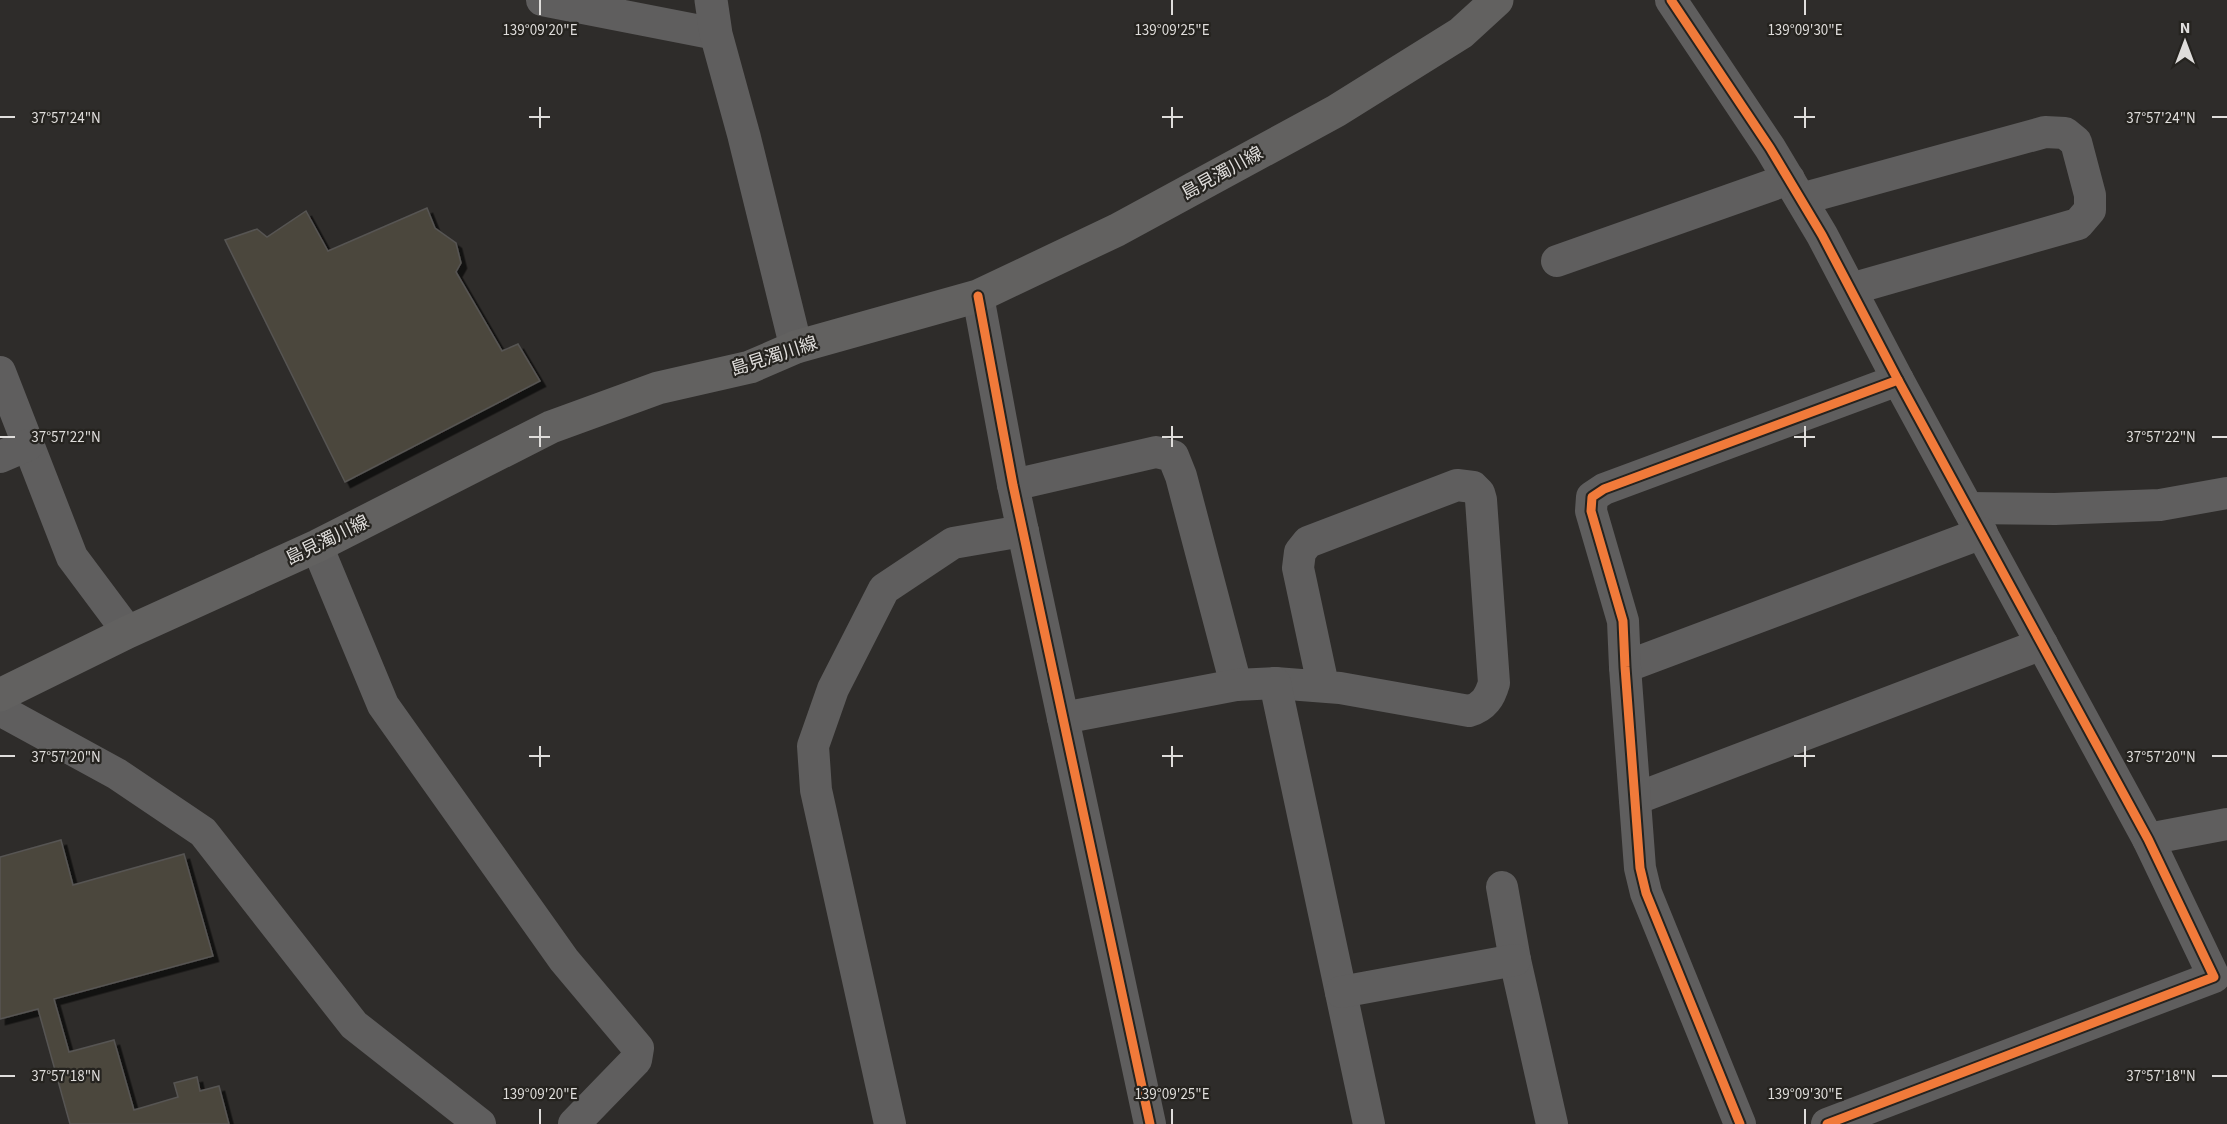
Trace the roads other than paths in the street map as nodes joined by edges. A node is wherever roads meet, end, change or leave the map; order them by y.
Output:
1 (542, 0) edge
2 (711, 0) edge
3 (1497, 0) edge
4 (1682, 1) edge
5 (716, 34) junction
6 (1795, 189) junction
7 (1557, 261) dead end
8 (1851, 289) junction
9 (978, 296) junction
10 (796, 347) junction
11 (0, 372) edge
12 (1898, 380) junction
13 (28, 445) junction
14 (0, 457) edge
15 (1013, 485) junction
16 (2227, 493) edge
17 (1975, 520) junction
18 (1023, 531) junction
19 (317, 546) junction
20 (128, 632) junction
21 (2042, 644) junction
22 (1625, 668) junction
23 (1275, 683) junction
24 (1236, 685) junction
25 (1323, 685) junction
26 (0, 695) edge
27 (0, 710) edge
28 (1063, 718) junction
29 (1635, 799) junction
30 (2227, 824) edge
31 (2148, 839) junction
32 (1502, 887) dead end
33 (1515, 960) junction
34 (1341, 992) junction
35 (1733, 1121) edge
36 (480, 1124) edge
37 (574, 1124) edge
38 (891, 1124) edge
39 (1150, 1124) edge
40 (1369, 1124) edge
41 (1552, 1124) edge
42 (1827, 1124) edge

1 - 5 street
2 - 5 street
3 - 9 main road, 島見濁川線
4 - 6 street
5 - 10 street
6 - 7 street
6 - 8 street
6 - 8 street
8 - 12 street
9 - 10 main road, 島見濁川線
9 - 15 street
10 - 19 main road, 島見濁川線
11 - 13 street
12 - 17 street
12 - 22 street
13 - 14 street
13 - 20 street
15 - 18 street
15 - 24 street
16 - 17 street
17 - 21 street
17 - 22 street
18 - 28 street
18 - 38 street
19 - 20 main road, 島見濁川線
19 - 37 street
20 - 26 main road, 島見濁川線
21 - 29 street
21 - 31 street
22 - 29 street
23 - 24 street
23 - 25 street
23 - 34 street
24 - 28 street
25 - 25 street
27 - 36 street
28 - 39 street
29 - 35 street
30 - 31 street
31 - 42 street
32 - 33 street
33 - 34 street
33 - 41 street
34 - 40 street

